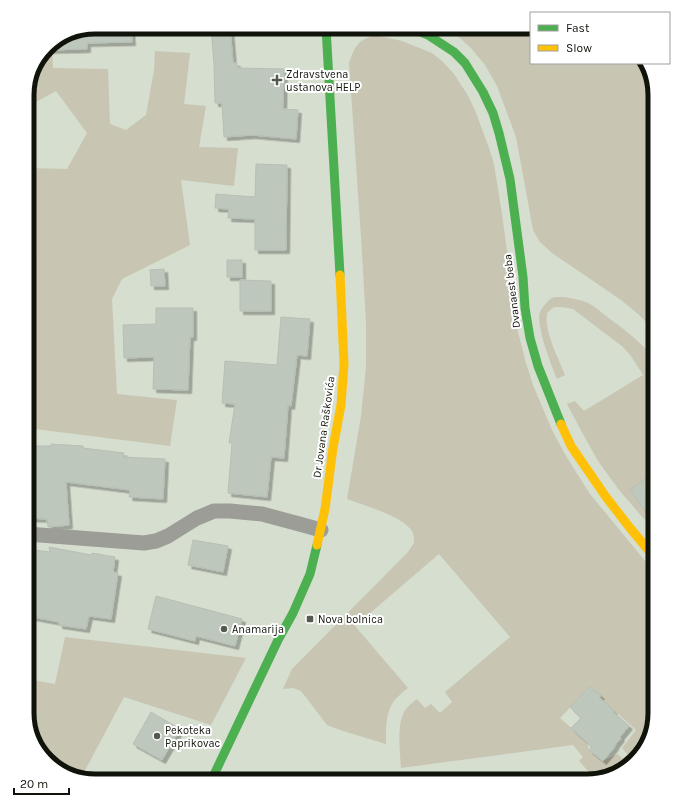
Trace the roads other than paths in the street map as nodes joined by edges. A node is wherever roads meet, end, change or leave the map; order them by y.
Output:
1 (326, 34) edge
2 (428, 34) edge
3 (321, 530) junction
4 (34, 535) edge
5 (648, 550) edge
6 (214, 774) edge

1 - 3 street, Dr Jovana Raškovića
2 - 5 street, Dvanaest beba
3 - 4 street
3 - 6 street, Dr Jovana Raškovića

